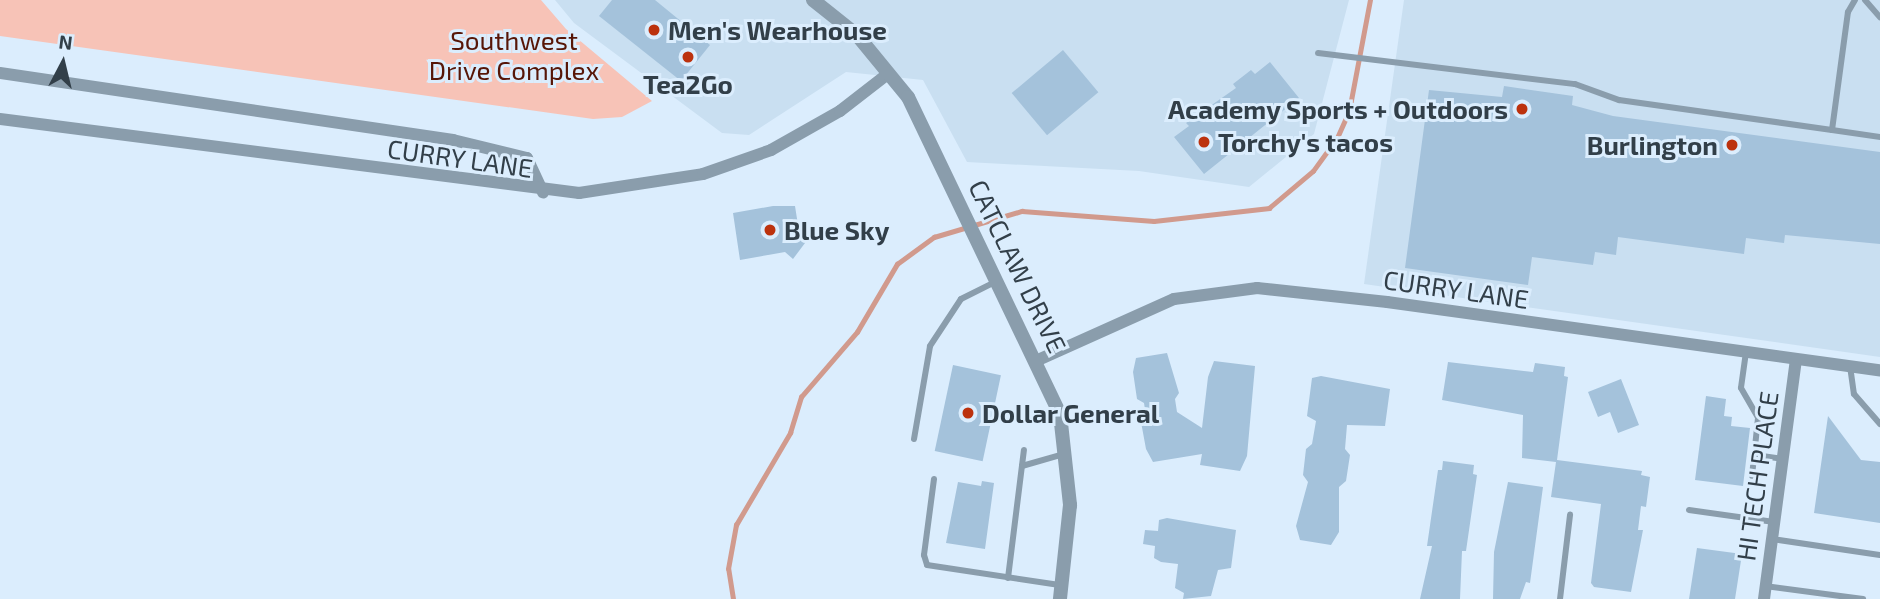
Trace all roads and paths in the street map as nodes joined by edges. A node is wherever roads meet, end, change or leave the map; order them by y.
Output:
1 (813, 0) edge
2 (1855, 0) edge
3 (1865, 0) edge
4 (1880, 17) edge
5 (1318, 53) dead end
6 (0, 73) edge
7 (889, 73) junction
8 (0, 119) edge
9 (1832, 130) junction
10 (1880, 137) edge
11 (543, 192) junction
12 (998, 280) junction
13 (1746, 352) junction
14 (1038, 360) junction
15 (1796, 360) junction
16 (1850, 366) junction
17 (1880, 370) edge
18 (1880, 424) edge
19 (914, 439) dead end
20 (1024, 450) dead end
21 (1065, 453) junction
22 (1755, 455) junction
23 (1783, 459) junction
24 (1022, 466) junction
25 (1752, 475) dead end
26 (934, 479) dead end
27 (1689, 510) dead end
28 (1570, 515) dead end
29 (1774, 522) junction
30 (1772, 539) junction
31 (1880, 555) edge
32 (1008, 578) junction
33 (1061, 592) edge
34 (1765, 593) edge
35 (1560, 599) edge
36 (1863, 599) edge

1 - 7 street, CATCLAW DRIVE
2 - 9 lane
3 - 4 lane
5 - 9 lane
6 - 11 street
7 - 11 street, CURRY LANE
7 - 12 street, CATCLAW DRIVE
8 - 11 street, CURRY LANE
9 - 10 lane
12 - 14 street, CATCLAW DRIVE
12 - 19 lane
13 - 14 street, CURRY LANE
13 - 15 street, CURRY LANE
13 - 22 lane
14 - 21 street, CATCLAW DRIVE
15 - 16 street, CURRY LANE
15 - 23 street, HI TECH PLACE
16 - 17 street, CURRY LANE
16 - 18 lane
20 - 24 lane
21 - 24 lane
21 - 33 street, CATCLAW DRIVE
22 - 23 lane
22 - 25 lane
23 - 29 street, HI TECH PLACE
24 - 32 lane
26 - 32 lane
27 - 29 lane
28 - 35 lane
29 - 30 street, HI TECH PLACE
30 - 31 lane
30 - 34 street, HI TECH PLACE
32 - 33 lane
34 - 36 lane

